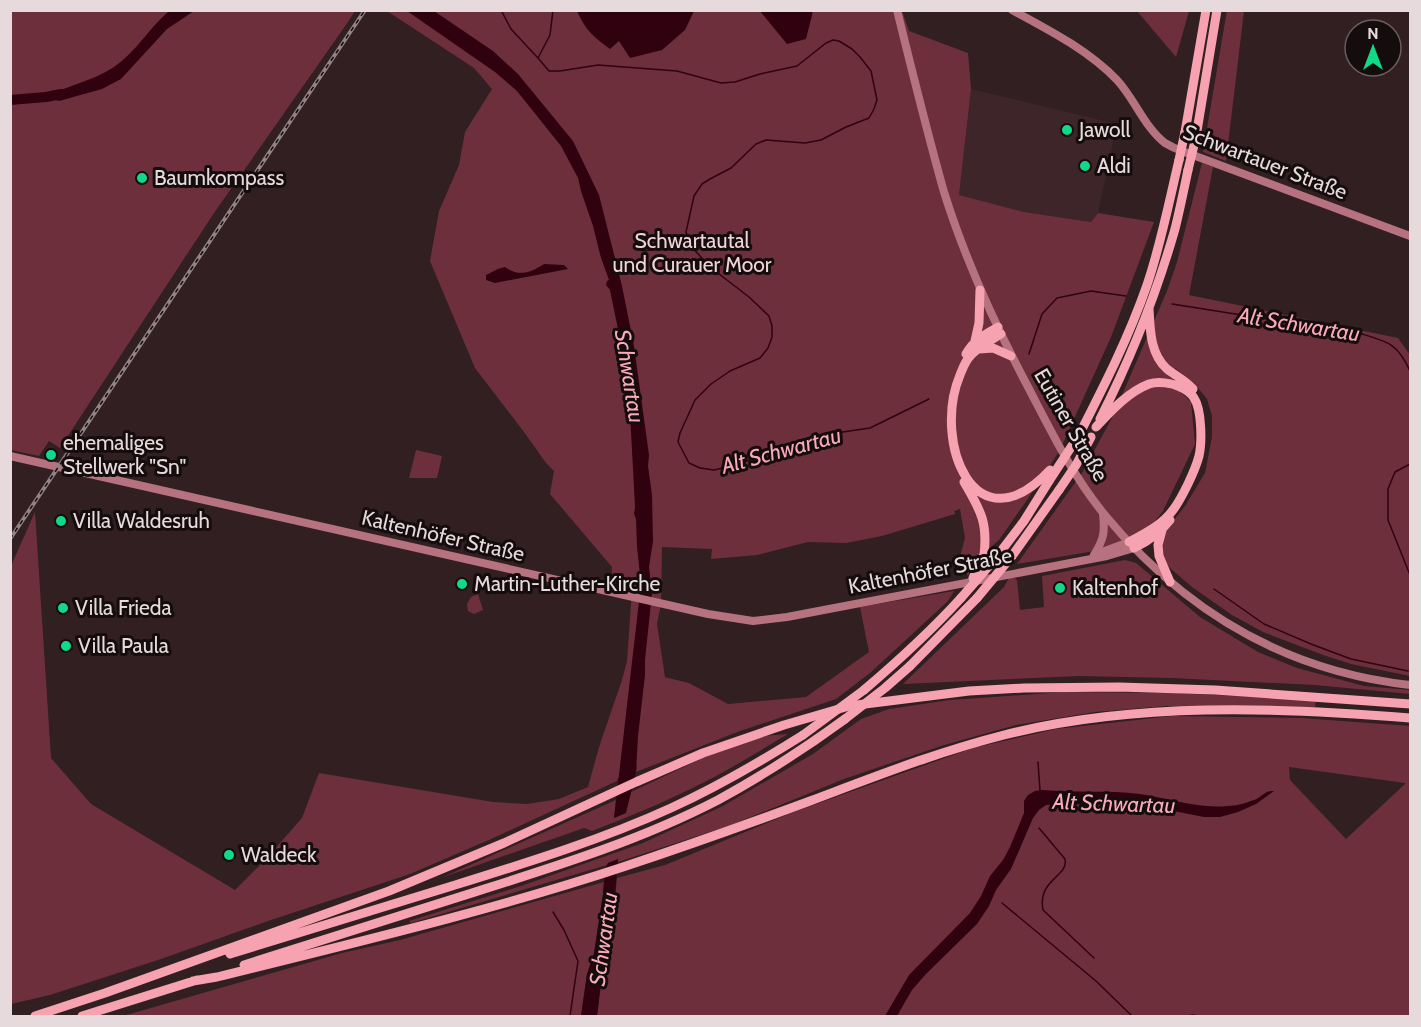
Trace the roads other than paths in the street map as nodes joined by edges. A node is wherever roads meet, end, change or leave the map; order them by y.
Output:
1 (897, 10) edge
2 (1012, 10) edge
3 (1206, 10) edge
4 (1217, 10) edge
5 (1410, 236) edge
6 (980, 290) junction
7 (1149, 308) junction
8 (999, 331) junction
9 (976, 345) junction
10 (1011, 356) junction
11 (1096, 427) junction
12 (1076, 434) junction
13 (10, 456) edge
14 (1103, 512) junction
15 (1162, 530) junction
16 (1132, 545) junction
17 (1094, 555) junction
18 (1078, 562) junction
19 (1170, 582) junction
20 (961, 598) junction
21 (1410, 684) edge
22 (1410, 705) edge
23 (1410, 718) edge
24 (193, 981) junction
25 (105, 993) junction
26 (35, 1017) edge
27 (82, 1017) edge

1 - 6 street, Eutiner Straße
2 - 5 street, Schwartauer Straße
3 - 12 highway, bridge
4 - 7 highway, bridge
6 - 8 street, Eutiner Straße
6 - 9 highway
7 - 11 highway
7 - 15 highway
8 - 9 highway
8 - 10 street, Eutiner Straße
9 - 10 highway
9 - 12 highway
9 - 20 highway, bridge
10 - 14 street, Eutiner Straße
11 - 16 highway
11 - 24 highway, bridge
12 - 20 highway, bridge
13 - 18 street, Kaltenhöfer Straße
14 - 16 street, Eutiner Straße
14 - 17 street
15 - 16 highway
15 - 19 highway
16 - 17 street, Kaltenhöfer Straße
16 - 18 street, Kaltenhöfer Straße
16 - 19 street, Eutiner Straße
17 - 18 street, Kaltenhöfer Straße
19 - 21 street, Eutiner Straße
20 - 25 highway, bridge
22 - 25 highway
23 - 24 highway
24 - 27 highway
25 - 26 highway

